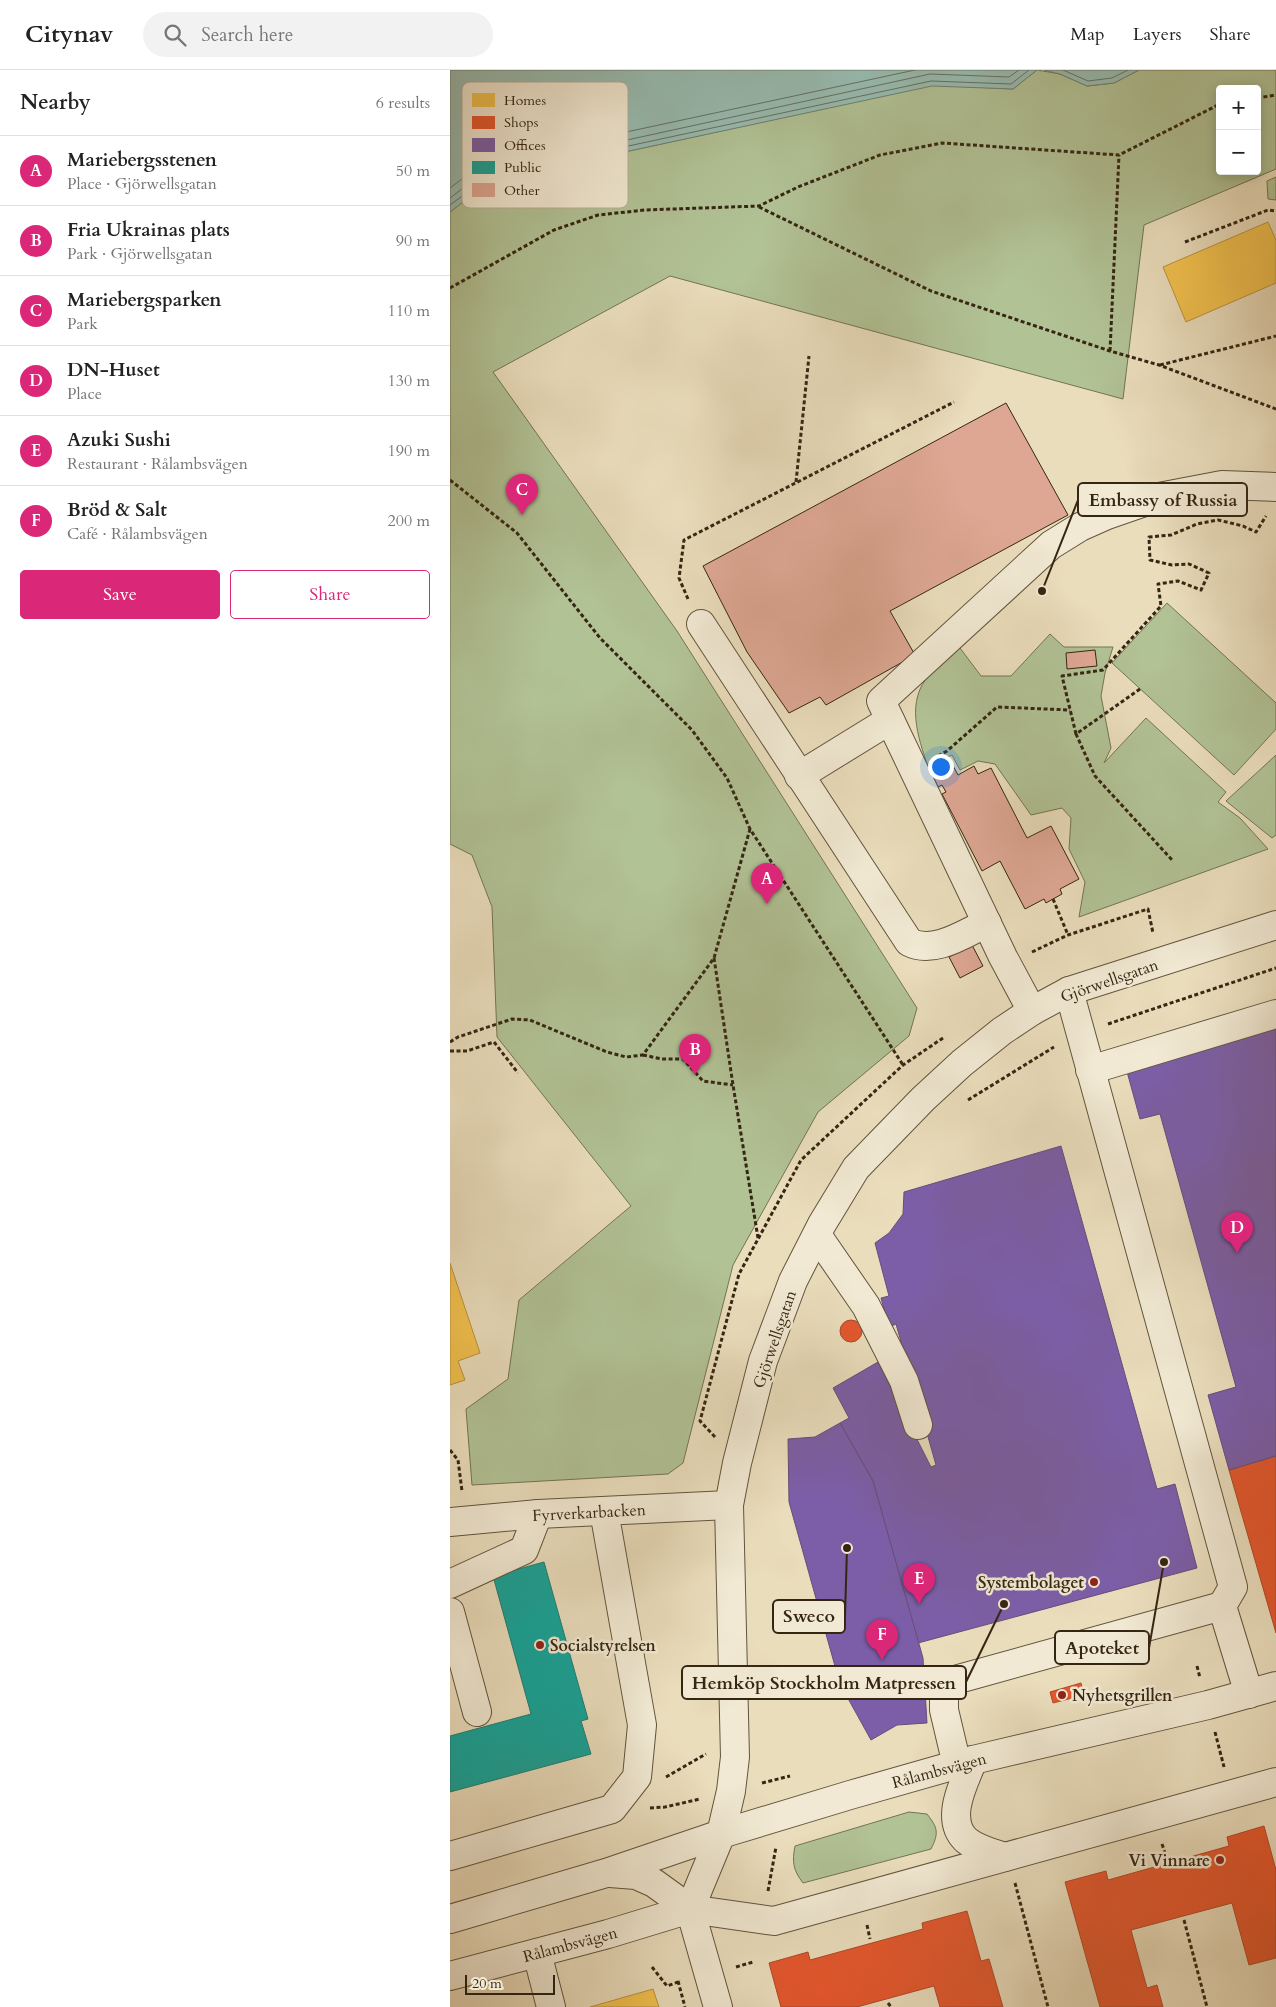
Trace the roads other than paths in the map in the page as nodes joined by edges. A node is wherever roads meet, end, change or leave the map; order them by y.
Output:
1 (1273, 498) edge
2 (701, 624) road end
3 (890, 720) junction
4 (800, 776) junction
5 (987, 924) junction
6 (1276, 925) edge
7 (1069, 991) junction
8 (1032, 1011) junction
9 (1276, 1014) edge
10 (1090, 1070) junction
11 (817, 1235) junction
12 (918, 1425) dead end
13 (729, 1505) junction
14 (604, 1511) junction
15 (538, 1514) junction
16 (450, 1522) edge
17 (450, 1584) edge
18 (1222, 1606) junction
19 (450, 1612) edge
20 (1276, 1686) edge
21 (1248, 1694) junction
22 (476, 1712) dead end
23 (965, 1762) junction
24 (1276, 1782) edge
25 (721, 1834) junction
26 (450, 1856) edge
27 (1005, 1856) junction
28 (606, 1873) junction
29 (450, 1904) edge
30 (690, 1909) junction
31 (479, 1910) junction
32 (450, 1919) edge
33 (537, 1953) junction
34 (450, 1976) edge
35 (551, 2007) edge
36 (718, 2007) edge

1 - 3 street
2 - 4 street
3 - 4 street
3 - 5 street
4 - 5 street
5 - 8 street
6 - 7 street, Gjörwellsgatan
7 - 8 street, Gjörwellsgatan
7 - 10 street
8 - 11 street, Gjörwellsgatan
9 - 10 street
10 - 18 street
11 - 12 street
11 - 13 street, Gjörwellsgatan
13 - 14 street, Fyrverkarbacken
13 - 25 street, Gjörwellsgatan
14 - 15 street, Fyrverkarbacken
14 - 26 street
15 - 16 street, Fyrverkarbacken
15 - 17 street
18 - 21 street
18 - 23 street
19 - 22 street
20 - 21 street, Rålambsvägen
21 - 23 street, Rålambsvägen
23 - 25 street, Rålambsvägen
23 - 27 street
24 - 27 street, Rålambsvägen
25 - 28 street, Rålambsvägen
25 - 30 street, Gjörwellsgatan
27 - 30 street, Rålambsvägen
28 - 30 street, Rålambsvägen
28 - 31 street, Rålambsvägen
29 - 31 street
30 - 33 street, Rålambsvägen
30 - 36 street
31 - 32 street, Rålambsvägen
33 - 34 street, Rålambsvägen
33 - 35 street

